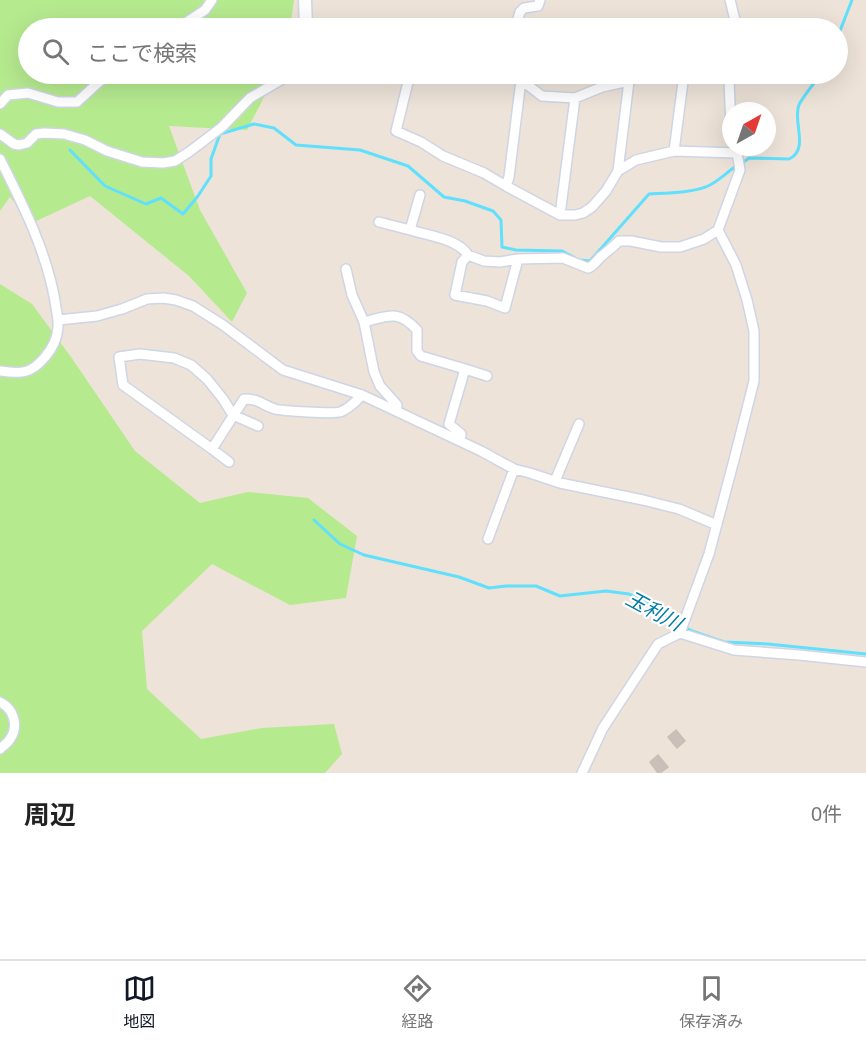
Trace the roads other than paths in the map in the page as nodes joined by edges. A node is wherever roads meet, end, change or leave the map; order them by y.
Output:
1 (212, 0) edge
2 (305, 0) edge
3 (540, 0) edge
4 (730, 0) edge
5 (193, 18) edge
6 (306, 18) edge
7 (518, 18) edge
8 (734, 18) edge
9 (97, 84) edge
10 (274, 84) edge
11 (408, 84) edge
12 (518, 84) edge
13 (527, 84) edge
14 (616, 84) edge
15 (629, 84) edge
16 (683, 84) edge
17 (730, 84) edge
18 (575, 98) junction
19 (731, 102) edge
20 (0, 104) edge
21 (0, 134) edge
22 (722, 150) edge
23 (674, 151) junction
24 (737, 156) edge
25 (0, 159) edge
26 (618, 171) junction
27 (506, 186) junction
28 (420, 195) dead end
29 (560, 215) junction
30 (379, 222) dead end
31 (410, 230) junction
32 (718, 230) junction
33 (468, 255) junction
34 (518, 259) junction
35 (346, 269) dead end
36 (58, 320) junction
37 (364, 322) junction
38 (465, 369) junction
39 (0, 371) edge
40 (487, 376) dead end
41 (362, 395) junction
42 (396, 410) junction
43 (233, 415) junction
44 (579, 424) dead end
45 (258, 426) dead end
46 (460, 441) junction
47 (212, 449) junction
48 (229, 462) dead end
49 (514, 469) junction
50 (555, 481) junction
51 (717, 525) junction
52 (488, 539) dead end
53 (680, 633) junction
54 (866, 662) edge
55 (0, 702) edge
56 (0, 750) edge
57 (582, 773) edge

1 - 5 street
2 - 6 street
3 - 7 street
4 - 8 street
9 - 20 street
10 - 21 street
11 - 27 street
12 - 27 street
13 - 18 street
14 - 18 street
15 - 26 street
16 - 23 street
17 - 19 street
18 - 29 street
22 - 23 street
23 - 26 street
24 - 32 street
25 - 36 street
26 - 29 street
27 - 29 street
28 - 31 street
30 - 31 street
31 - 33 street
32 - 34 street
32 - 51 street
33 - 34 street
33 - 34 street
35 - 37 street
36 - 39 street
36 - 41 street
37 - 38 street
37 - 42 street
38 - 40 street
38 - 46 street
41 - 42 street
41 - 43 street
42 - 46 street
43 - 45 street
43 - 47 street
43 - 47 street
44 - 50 street
46 - 49 street
47 - 48 street
49 - 50 street
49 - 52 street
50 - 51 street
51 - 53 street
53 - 54 street
53 - 57 street
55 - 56 street

